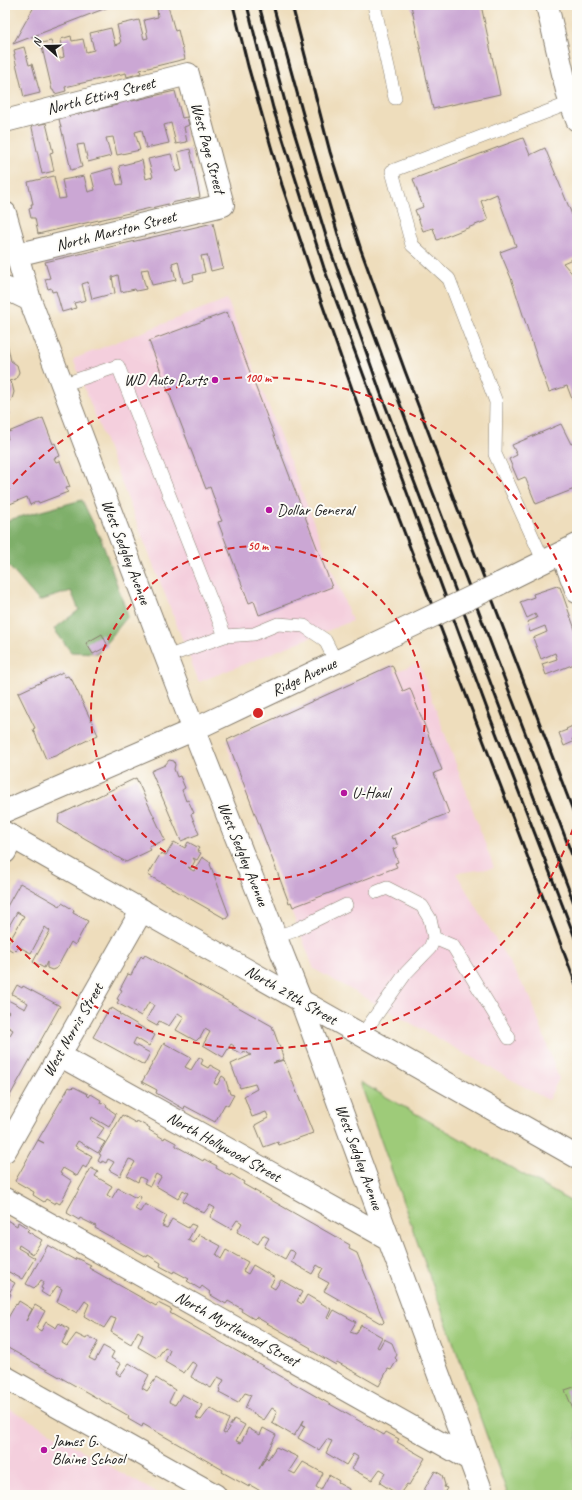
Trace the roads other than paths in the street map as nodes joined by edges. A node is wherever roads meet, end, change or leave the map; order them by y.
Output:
1 (374, 5) edge
2 (547, 5) edge
3 (190, 82) joint
4 (394, 98) dead end
5 (574, 111) edge
6 (5, 120) edge
7 (215, 207) joint
8 (5, 213) edge
9 (16, 255) junction
10 (5, 288) edge
11 (30, 300) junction
12 (62, 385) junction
13 (561, 553) edge
14 (577, 592) edge
15 (225, 636) junction
16 (166, 657) junction
17 (336, 662) junction
18 (194, 730) junction
19 (5, 811) edge
20 (8, 840) edge
21 (377, 892) dead end
22 (346, 905) dead end
23 (142, 910) junction
24 (276, 937) junction
25 (434, 938) junction
26 (301, 1001) junction
27 (362, 1035) junction
28 (509, 1038) dead end
29 (59, 1055) junction
30 (5, 1151) edge
31 (577, 1156) edge
32 (5, 1199) edge
33 (389, 1239) junction
34 (5, 1377) edge
35 (470, 1459) junction
36 (215, 1495) edge
37 (483, 1495) edge

1 - 4 lane
2 - 5 street
3 - 6 street, North Etting Street
3 - 7 street, West Page Street
5 - 13 lane
7 - 9 street, North Marston Street
8 - 9 street, West Sedgley Avenue
9 - 11 street, West Sedgley Avenue
10 - 11 street
11 - 12 street, West Sedgley Avenue
12 - 15 lane
12 - 16 street, West Sedgley Avenue
13 - 14 street
13 - 17 street, Ridge Avenue, bridge
15 - 16 lane
15 - 17 lane
16 - 18 street, West Sedgley Avenue
17 - 18 street, Ridge Avenue
18 - 19 street, Ridge Avenue
18 - 24 street, West Sedgley Avenue
20 - 23 street, North 29th Street
21 - 25 lane
22 - 24 lane
23 - 26 street, North 29th Street
23 - 29 street, West Norris Street
24 - 26 street, West Sedgley Avenue
25 - 27 lane
25 - 28 lane
26 - 27 street, North 29th Street
26 - 33 street, West Sedgley Avenue
27 - 31 street, North 29th Street
29 - 30 street, West Norris Street
29 - 33 street, North Hollywood Street
32 - 35 street, North Myrtlewood Street
33 - 35 street, West Sedgley Avenue
34 - 36 street
35 - 37 street, West Sedgley Avenue

